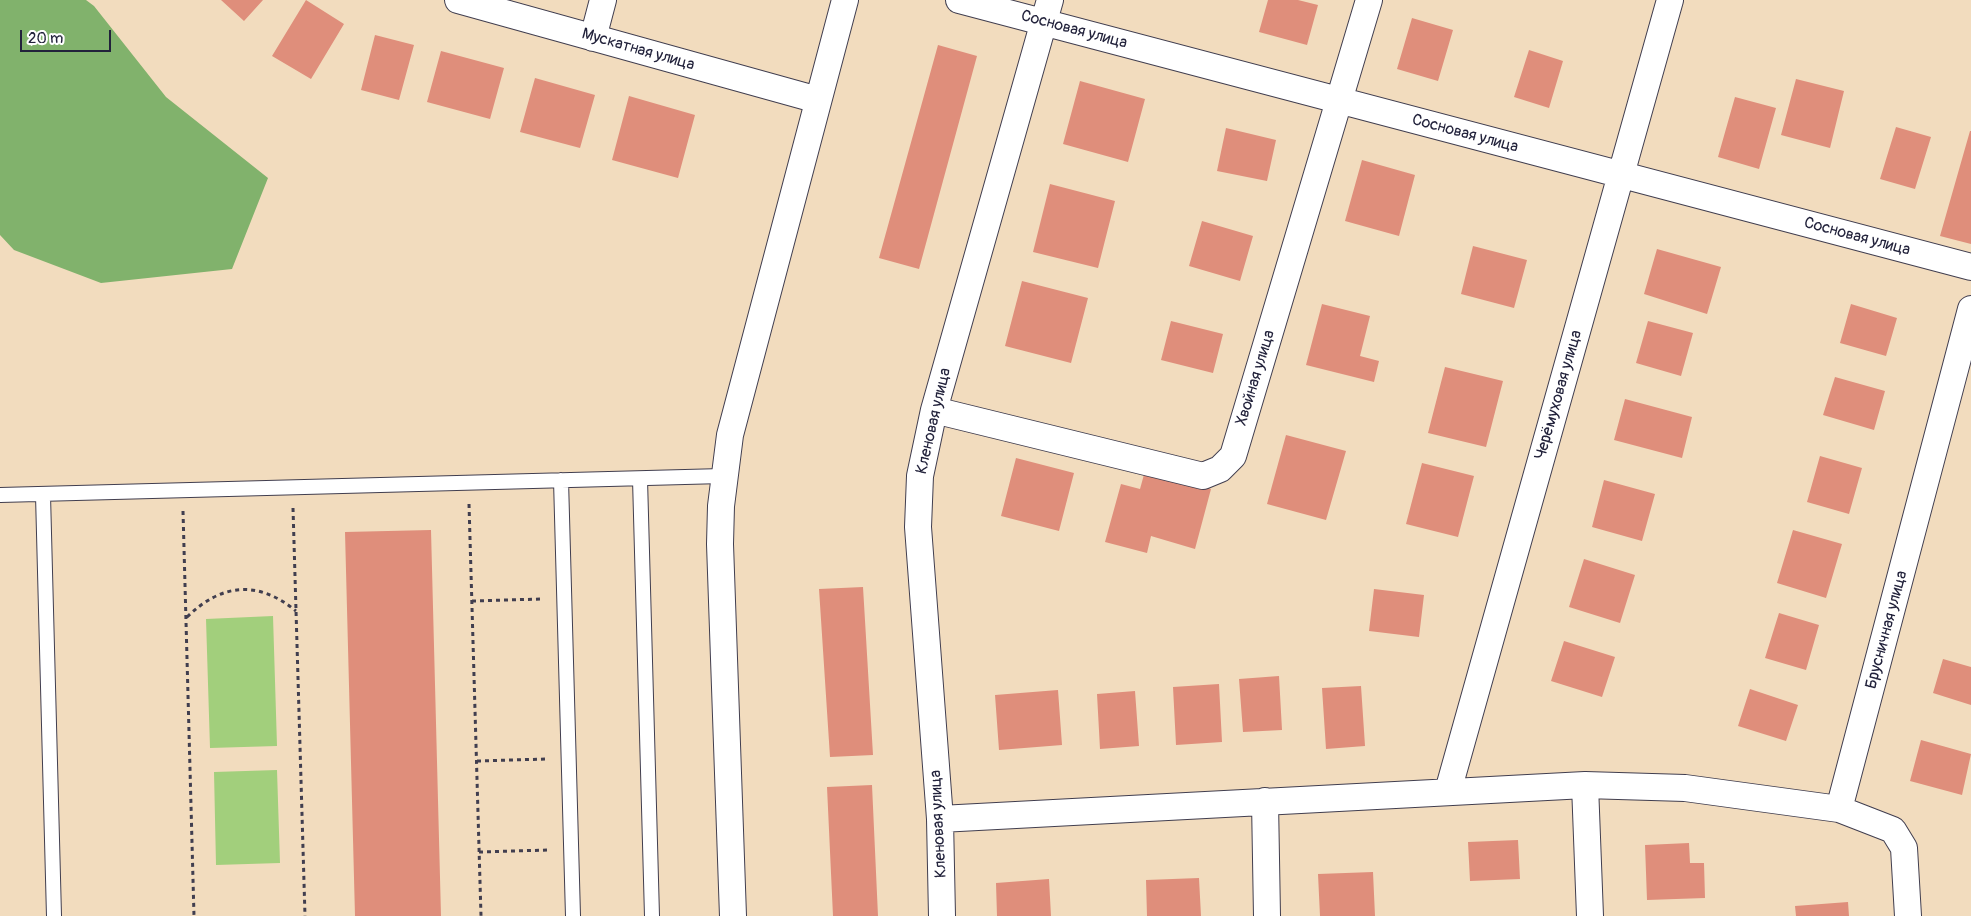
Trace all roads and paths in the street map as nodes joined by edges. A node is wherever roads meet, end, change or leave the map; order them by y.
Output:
1 (458, 0) edge
2 (603, 0) edge
3 (845, 0) edge
4 (959, 0) edge
5 (1369, 0) edge
6 (1670, 0) edge
7 (1046, 11) edge
8 (593, 38) junction
9 (818, 100) junction
10 (1341, 101) junction
11 (1621, 175) junction
12 (1971, 267) edge
13 (1971, 309) edge
14 (934, 410) junction
15 (724, 476) junction
16 (640, 479) junction
17 (561, 480) junction
18 (469, 483) junction
19 (293, 488) junction
20 (183, 491) junction
21 (43, 494) junction
22 (0, 495) edge
23 (564, 599) junction
24 (472, 601) junction
25 (296, 612) junction
26 (186, 618) junction
27 (569, 758) junction
28 (476, 761) junction
29 (1585, 785) junction
30 (1448, 791) junction
31 (1264, 801) junction
32 (1839, 809) junction
33 (940, 819) junction
34 (571, 850) junction
35 (479, 852) junction
36 (54, 916) edge
37 (194, 916) edge
38 (305, 916) edge
39 (481, 916) edge
40 (573, 916) edge
41 (652, 916) edge
42 (733, 916) edge
43 (942, 916) edge
44 (1267, 916) edge
45 (1590, 916) edge
46 (1908, 916) edge

1 - 8 street, Мускатная улица
2 - 8 street
3 - 9 street
4 - 7 street, Сосновая улица
5 - 10 street, Хвойная улица
6 - 11 street, Черёмуховая улица
7 - 10 street, Сосновая улица
7 - 14 street, Кленовая улица
8 - 9 street, Мускатная улица
9 - 15 street
10 - 11 street, Сосновая улица
10 - 14 street, Хвойная улица
11 - 12 street, Сосновая улица
11 - 30 street, Черёмуховая улица
13 - 32 street, Брусничная улица
14 - 33 street, Кленовая улица
15 - 16 lane
15 - 42 street
16 - 17 lane
16 - 41 lane
17 - 18 lane
17 - 23 lane
18 - 19 lane
18 - 24 path
19 - 20 lane
19 - 25 path
20 - 21 lane
20 - 26 path
21 - 22 lane
21 - 36 lane
23 - 24 path
23 - 27 lane
24 - 28 path
25 - 26 path
25 - 38 path
26 - 37 path
27 - 28 path
27 - 34 lane
28 - 35 path
29 - 30 street
29 - 32 street
29 - 45 street
30 - 31 street
31 - 33 street
31 - 44 street
32 - 46 street
33 - 43 street, Кленовая улица
34 - 35 path
34 - 40 lane
35 - 39 path

